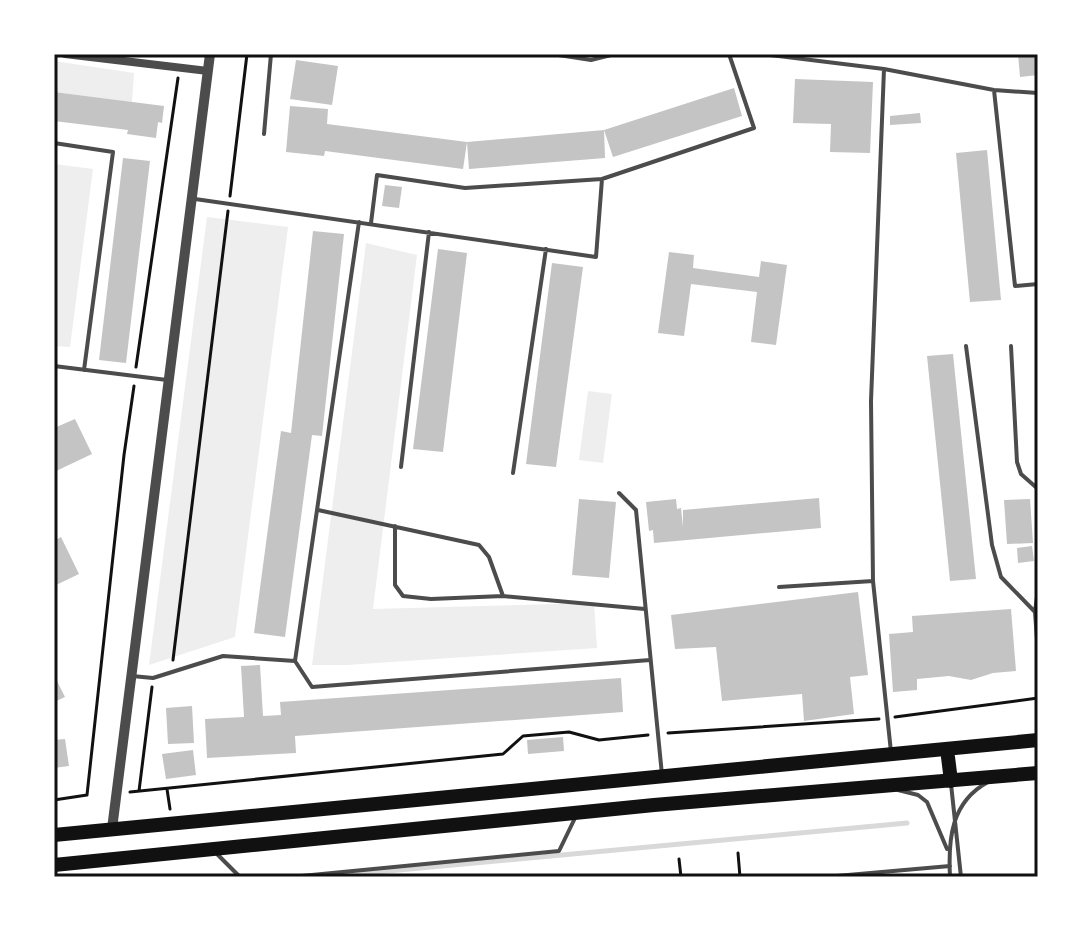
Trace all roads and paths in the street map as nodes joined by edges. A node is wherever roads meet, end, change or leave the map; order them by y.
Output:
1 (65, 54) edge
2 (210, 54) edge
3 (247, 54) edge
4 (271, 54) edge
5 (552, 54) edge
6 (615, 54) edge
7 (729, 54) edge
8 (762, 54) edge
9 (785, 56) edge
10 (180, 68) junction
11 (884, 69) junction
12 (208, 71) junction
13 (994, 90) junction
14 (1038, 93) edge
15 (264, 134) dead end
16 (54, 143) edge
17 (602, 179) junction
18 (192, 198) junction
19 (229, 202) junction
20 (359, 222) junction
21 (371, 223) junction
22 (429, 232) junction
23 (546, 249) junction
24 (1038, 284) edge
25 (966, 346) dead end
26 (1011, 346) dead end
27 (54, 366) edge
28 (84, 370) junction
29 (135, 375) junction
30 (169, 381) junction
31 (401, 467) dead end
32 (513, 473) dead end
33 (1038, 489) edge
34 (619, 493) dead end
35 (318, 510) junction
36 (395, 526) junction
37 (873, 581) junction
38 (779, 587) dead end
39 (1038, 589) edge
40 (503, 596) junction
41 (645, 609) junction
42 (1035, 612) junction
43 (1038, 653) edge
44 (650, 660) junction
45 (295, 661) junction
46 (172, 672) junction
47 (132, 676) junction
48 (153, 678) junction
49 (1038, 698) edge
50 (886, 718) junction
51 (657, 734) junction
52 (1038, 740) edge
53 (947, 749) junction
54 (891, 755) junction
55 (1038, 773) edge
56 (662, 776) junction
57 (997, 777) junction
58 (951, 781) junction
59 (885, 785) junction
60 (167, 788) junction
61 (139, 791) junction
62 (117, 792) junction
63 (54, 800) edge
64 (170, 809) dead end
65 (577, 813) junction
66 (956, 816) junction
67 (112, 829) junction
68 (54, 835) edge
69 (213, 850) junction
70 (948, 851) junction
71 (738, 853) dead end
72 (113, 858) junction
73 (679, 859) dead end
74 (54, 865) edge
75 (950, 866) junction
76 (240, 877) edge
77 (291, 877) edge
78 (681, 877) edge
79 (740, 877) edge
80 (825, 877) edge
81 (950, 877) edge
82 (961, 877) edge

1 - 10 street
2 - 12 street
3 - 19 path
4 - 15 lane
5 - 6 lane
7 - 17 lane
8 - 9 lane
9 - 11 lane
10 - 12 street
10 - 29 path
11 - 13 lane
11 - 37 lane
12 - 18 street
13 - 14 lane
13 - 24 lane
16 - 28 lane
17 - 21 lane
17 - 23 lane
18 - 19 lane
18 - 30 street
19 - 20 lane
19 - 46 path
20 - 21 lane
20 - 35 lane
21 - 22 lane
22 - 23 lane
22 - 31 lane
23 - 32 lane
25 - 42 lane
26 - 33 lane
27 - 28 lane
28 - 29 lane
29 - 30 lane
29 - 63 path
30 - 47 street
34 - 41 lane
35 - 36 lane
35 - 45 lane
36 - 40 lane
36 - 40 lane
37 - 38 lane
37 - 50 lane
39 - 42 lane
40 - 41 lane
41 - 44 lane
42 - 43 lane
44 - 45 lane
44 - 51 lane
45 - 46 lane
46 - 48 lane
47 - 48 lane
47 - 62 street
48 - 61 path
49 - 50 path
50 - 51 path
50 - 54 lane
51 - 56 lane
51 - 60 path
52 - 53 main road
53 - 54 main road
53 - 58 main road
54 - 56 main road
55 - 57 main road
56 - 67 main road
57 - 58 main road
57 - 66 lane
58 - 59 main road
58 - 66 lane
59 - 65 main road
59 - 70 lane
60 - 61 path
60 - 64 path
61 - 62 path
62 - 67 street
65 - 69 main road
65 - 77 lane
66 - 70 lane
66 - 82 lane
67 - 68 main road
67 - 72 main road
69 - 72 main road
69 - 76 lane
70 - 75 lane
71 - 79 path
72 - 74 main road
73 - 78 path
75 - 80 lane
75 - 81 lane

